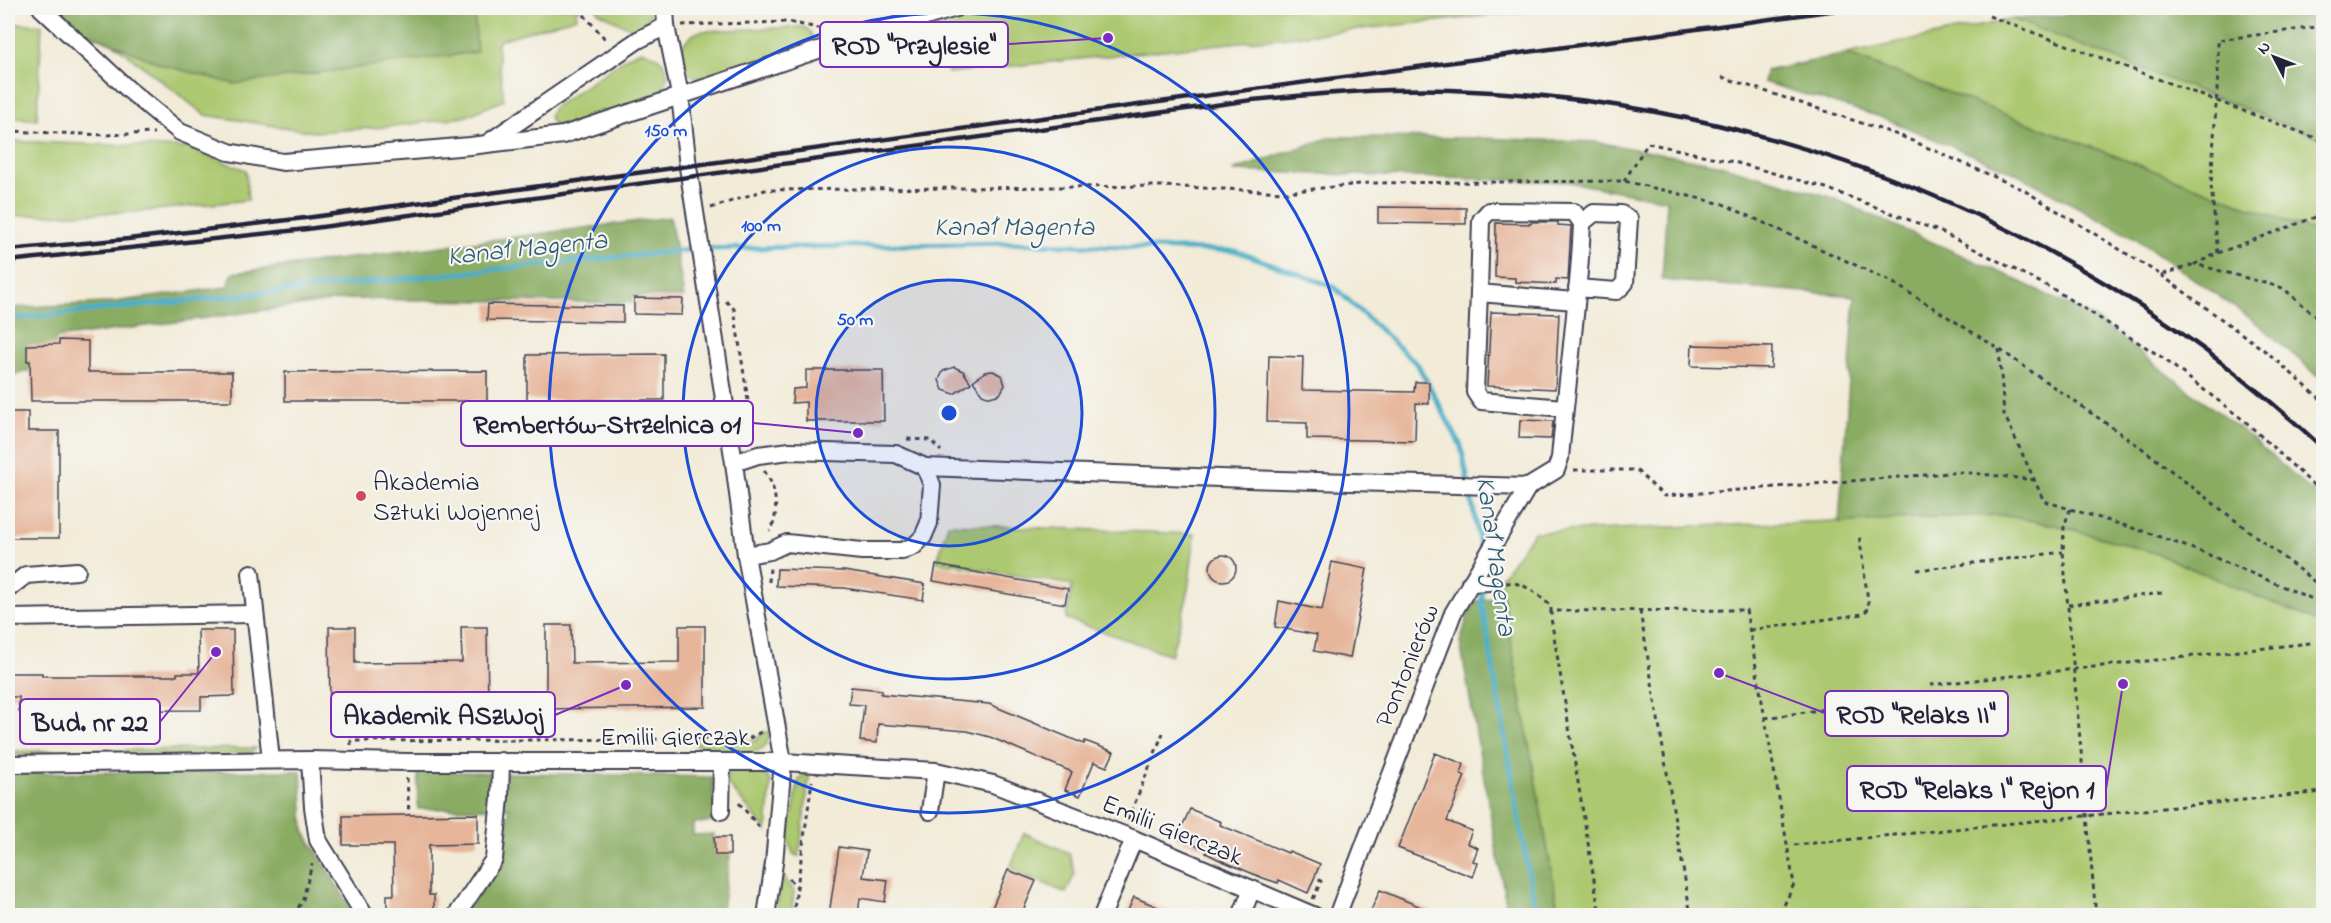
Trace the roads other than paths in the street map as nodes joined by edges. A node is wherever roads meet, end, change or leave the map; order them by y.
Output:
1 (41, 8) edge
2 (665, 8) edge
3 (956, 8) edge
4 (666, 26) junction
5 (680, 95) junction
6 (485, 144) junction
7 (1582, 223) junction
8 (1479, 293) junction
9 (1576, 295) junction
10 (1564, 408) junction
11 (734, 463) junction
12 (925, 467) junction
13 (1528, 487) junction
14 (746, 555) junction
15 (77, 571) dead end
16 (251, 573) dead end
17 (1470, 583) junction
18 (1495, 583) road end
19 (8, 589) edge
20 (254, 614) junction
21 (8, 618) edge
22 (271, 760) junction
23 (310, 760) junction
24 (501, 761) junction
25 (783, 762) junction
26 (722, 763) junction
27 (8, 764) edge
28 (936, 771) junction
29 (721, 811) dead end
30 (930, 811) dead end
31 (1134, 839) junction
32 (1252, 889) junction
33 (1313, 910) edge
34 (365, 915) edge
35 (456, 915) edge
36 (766, 915) edge
37 (1102, 915) edge
38 (1241, 915) edge
39 (1337, 915) edge

1 - 6 street
2 - 4 street
3 - 5 street
4 - 5 street
4 - 6 street
5 - 6 street
5 - 11 street
7 - 8 street
7 - 9 street
7 - 9 street
8 - 9 street
8 - 10 street
9 - 10 street
10 - 13 street, Pontonierów
11 - 12 street
11 - 14 street
12 - 13 street
12 - 14 street
13 - 17 street, Pontonierów
14 - 25 street
15 - 19 street
16 - 20 street
17 - 18 street
17 - 39 street, Pontonierów
20 - 21 street
20 - 22 street
22 - 23 street, Emilii Gierczak
22 - 27 street, Emilii Gierczak
23 - 24 street, Emilii Gierczak
23 - 34 street
24 - 26 street, Emilii Gierczak
24 - 35 street
25 - 26 street, Emilii Gierczak
25 - 28 street, Emilii Gierczak
25 - 36 street
26 - 29 street
28 - 30 street
28 - 31 street, Emilii Gierczak
31 - 32 street, Emilii Gierczak
31 - 37 street
32 - 33 street, Emilii Gierczak
32 - 38 street

